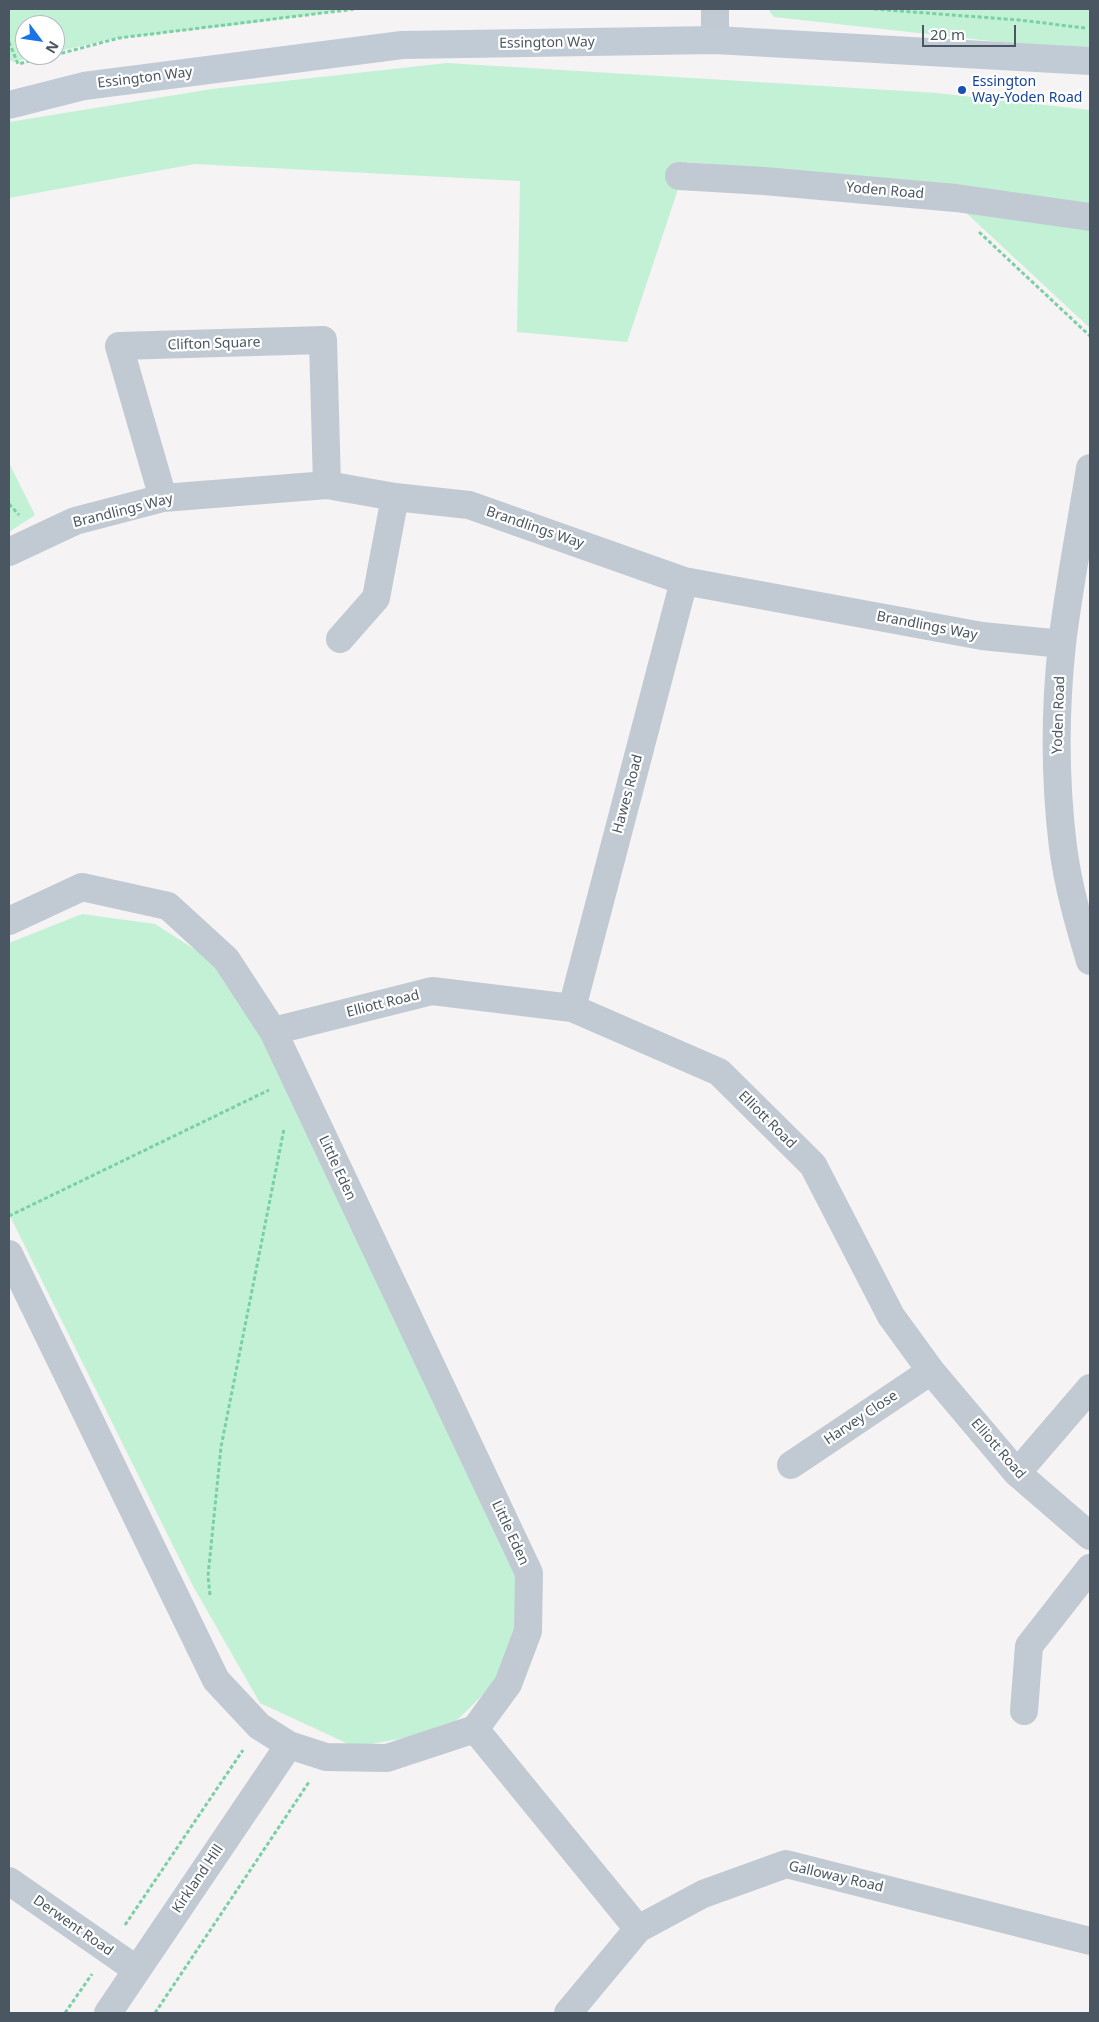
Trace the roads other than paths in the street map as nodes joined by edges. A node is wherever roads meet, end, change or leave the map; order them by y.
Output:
1 (715, 9) edge
2 (715, 40) junction
3 (1090, 61) edge
4 (9, 105) edge
5 (678, 176) dead end
6 (1090, 217) edge
7 (1090, 468) edge
8 (327, 485) junction
9 (396, 497) junction
10 (164, 498) junction
11 (1086, 517) edge
12 (9, 552) edge
13 (684, 580) junction
14 (340, 639) dead end
15 (1062, 644) junction
16 (9, 921) edge
17 (1090, 961) edge
18 (572, 1008) junction
19 (273, 1031) junction
20 (9, 1254) edge
21 (931, 1371) junction
22 (1090, 1388) edge
23 (791, 1466) dead end
24 (1017, 1473) junction
25 (1090, 1536) edge
26 (1090, 1568) edge
27 (1024, 1711) dead end
28 (475, 1729) junction
29 (289, 1745) junction
30 (9, 1882) edge
31 (638, 1929) junction
32 (1090, 1941) edge
33 (137, 1970) junction
34 (108, 2013) edge
35 (568, 2013) edge

1 - 2 street
2 - 3 street, Essington Way
2 - 4 street, Essington Way
5 - 6 street, Yoden Road
7 - 11 street, Yoden Road
8 - 9 street, Brandlings Way
8 - 10 street, Brandlings Way
8 - 10 street, Clifton Square
9 - 13 street, Brandlings Way
9 - 14 street
10 - 12 street, Brandlings Way
11 - 15 street, Yoden Road
13 - 15 street, Brandlings Way
13 - 18 street, Hawes Road
15 - 17 street, Yoden Road
16 - 19 street, Little Eden
18 - 19 street, Elliott Road
18 - 21 street, Elliott Road
19 - 28 street, Little Eden
20 - 29 street
21 - 23 street, Harvey Close
21 - 24 street, Elliott Road
22 - 24 street
24 - 25 street, Elliott Road
26 - 27 street
28 - 29 street
28 - 31 street
29 - 33 street, Kirkland Hill
30 - 33 street, Derwent Road
31 - 32 street, Galloway Road
31 - 35 street, Galloway Road
33 - 34 street, Kirkland Hill

